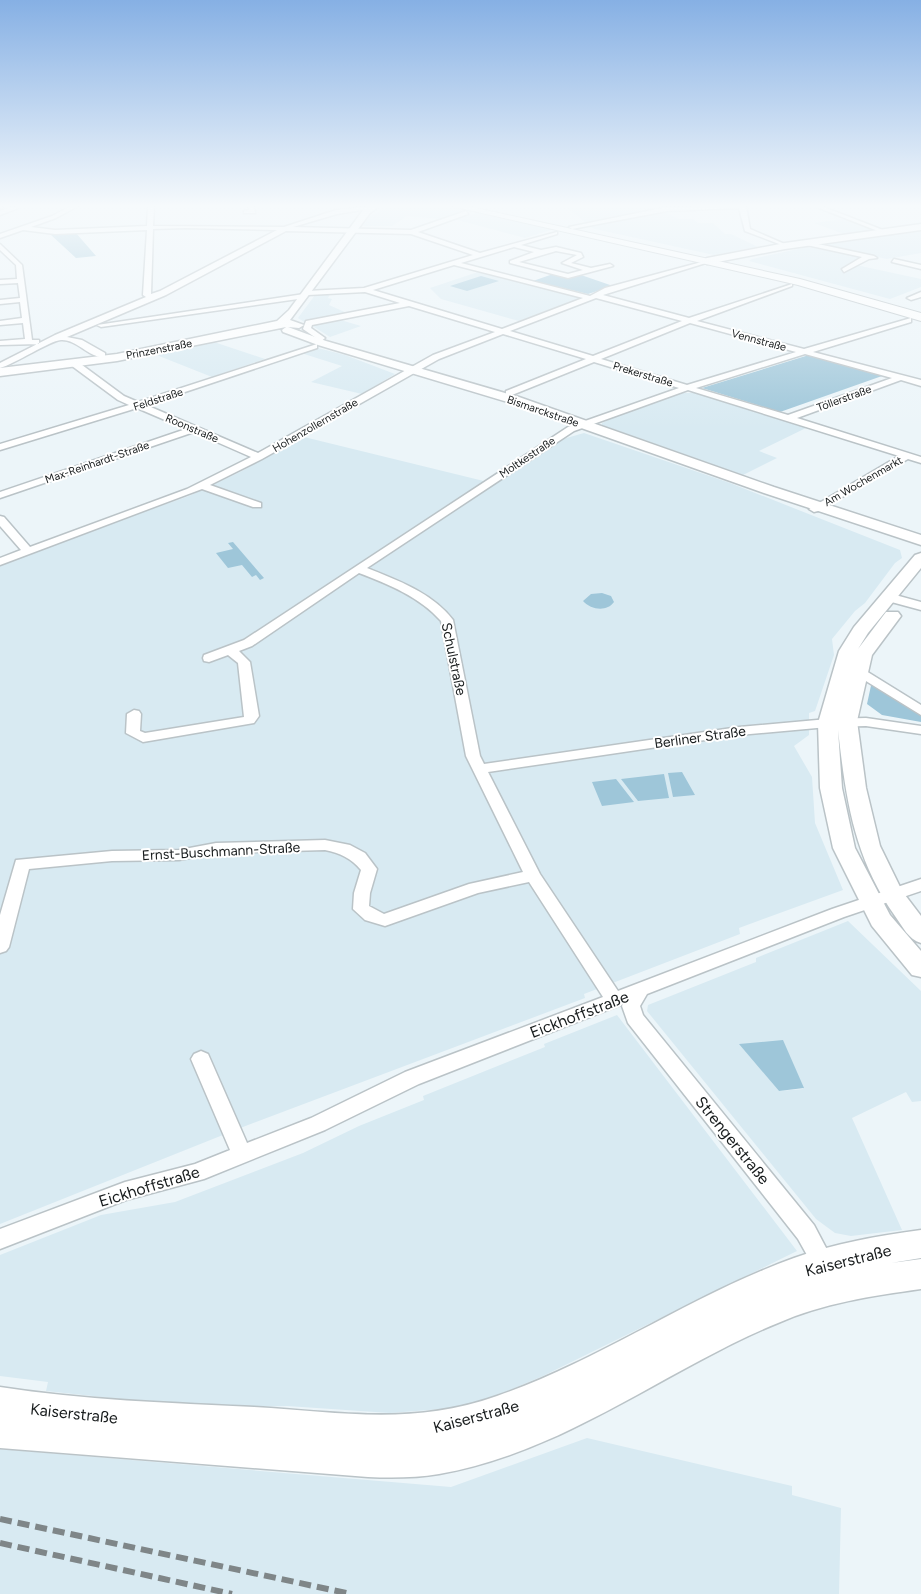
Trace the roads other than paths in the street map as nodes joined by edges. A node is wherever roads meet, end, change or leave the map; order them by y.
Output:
1 (148, 280) edge
2 (188, 280) edge
3 (316, 280) edge
4 (396, 280) edge
5 (520, 280) edge
6 (530, 280) edge
7 (640, 280) edge
8 (791, 280) edge
9 (20, 281) joint
10 (0, 282) edge
11 (526, 282) junction
12 (790, 285) dead end
13 (365, 290) junction
14 (306, 294) junction
15 (921, 294) edge
16 (596, 296) junction
17 (151, 297) junction
18 (24, 300) junction
19 (921, 300) edge
20 (0, 302) edge
21 (410, 303) junction
22 (921, 316) edge
23 (26, 320) junction
24 (908, 320) dead end
25 (689, 321) junction
26 (0, 323) edge
27 (101, 325) dead end
28 (285, 325) junction
29 (502, 331) junction
30 (58, 337) junction
31 (27, 341) junction
32 (0, 343) edge
33 (314, 343) junction
34 (45, 344) junction
35 (805, 352) junction
36 (102, 355) dead end
37 (594, 359) junction
38 (10, 361) junction
39 (75, 364) junction
40 (0, 366) edge
41 (33, 369) junction
42 (412, 370) junction
43 (0, 372) edge
44 (0, 376) edge
45 (899, 378) junction
46 (921, 383) edge
47 (689, 387) junction
48 (509, 393) dead end
49 (138, 405) junction
50 (788, 418) junction
51 (581, 424) junction
52 (195, 429) junction
53 (0, 447) edge
54 (259, 457) junction
55 (914, 458) edge
56 (202, 486) junction
57 (0, 495) edge
58 (257, 505) dead end
59 (817, 508) junction
60 (0, 519) edge
61 (921, 540) edge
62 (921, 549) edge
63 (27, 550) junction
64 (921, 558) edge
65 (0, 562) edge
66 (358, 569) junction
67 (921, 581) edge
68 (896, 599) junction
69 (921, 606) edge
70 (231, 651) junction
71 (209, 658) dead end
72 (858, 670) junction
73 (921, 711) edge
74 (134, 714) dead end
75 (838, 722) junction
76 (921, 730) edge
77 (480, 770) junction
78 (533, 876) junction
79 (921, 885) edge
80 (892, 894) junction
81 (870, 901) junction
82 (921, 934) edge
83 (0, 947) edge
84 (921, 968) edge
85 (640, 990) junction
86 (614, 1000) junction
87 (201, 1059) dead end
88 (242, 1155) junction
89 (0, 1239) edge
90 (921, 1244) edge
91 (823, 1263) junction
92 (921, 1274) edge
93 (812, 1294) junction
94 (0, 1404) edge
95 (0, 1430) edge

1 - 17 street
2 - 17 street
3 - 14 main road
4 - 13 street
5 - 11 street, Vennstraße
6 - 11 street
7 - 16 street, Hohenzollernstraße
8 - 22 main road
9 - 10 street
9 - 18 street
11 - 16 street, Vennstraße
12 - 25 street
13 - 14 street
13 - 21 street, Prekerstraße
14 - 27 street
14 - 28 main road
15 - 19 street
16 - 25 street, Vennstraße
16 - 29 street, Hohenzollernstraße
17 - 30 street
18 - 20 street
18 - 23 street
21 - 29 street, Prekerstraße
21 - 33 street
23 - 26 street
23 - 31 street
24 - 35 street, Moltkestraße
25 - 35 street, Vennstraße
25 - 37 street
28 - 33 main road, Bismarckstraße
28 - 39 main road, Prinzenstraße
29 - 37 street, Prekerstraße
29 - 42 street, Hohenzollernstraße
30 - 34 street
30 - 36 street
31 - 32 street
31 - 34 street
33 - 42 main road, Bismarckstraße
33 - 49 street, Feldstraße
34 - 38 street
35 - 45 street, Vennstraße
35 - 47 street, Moltkestraße
37 - 47 street, Prekerstraße
37 - 48 street
38 - 40 street
38 - 41 street
39 - 41 main road, Prinzenstraße
39 - 44 main road, Prinzenstraße
39 - 49 street, Roonstraße
41 - 43 main road, Prinzenstraße
42 - 51 main road, Bismarckstraße
42 - 54 street, Hohenzollernstraße
45 - 46 street, Vennstraße
45 - 50 street, Töllerstraße
47 - 50 street, Prekerstraße
47 - 51 street, Moltkestraße
49 - 52 street, Roonstraße
49 - 53 street, Feldstraße
50 - 55 street, Prekerstraße
51 - 59 main road, Bismarckstraße
51 - 66 street, Moltkestraße
52 - 54 street, Roonstraße
52 - 57 street, Max-Reinhardt-Straße
54 - 56 street, Hohenzollernstraße
55 - 59 street, Am Wochenmarkt
56 - 58 street
56 - 63 street, Hohenzollernstraße
59 - 61 main road, Bismarckstraße
59 - 62 main road, Bismarckstraße
60 - 63 street
63 - 65 street, Hohenzollernstraße
64 - 68 main road
66 - 70 street, Moltkestraße
66 - 77 street, Schulstraße
67 - 68 main road
68 - 69 street
68 - 72 main road
68 - 75 main road
70 - 71 street, Moltkestraße
70 - 74 street
72 - 73 street
72 - 75 main road
75 - 76 street, Berliner Straße
75 - 77 street, Berliner Straße
75 - 80 main road
75 - 81 main road
77 - 78 street
78 - 83 street, Ernst-Buschmann-Straße
78 - 86 street
79 - 80 street, Eickhoffstraße
80 - 81 street, Eickhoffstraße
80 - 82 main road
81 - 84 main road
81 - 85 street, Eickhoffstraße
85 - 86 street, Eickhoffstraße
85 - 91 street, Strengerstraße
86 - 88 street, Eickhoffstraße
87 - 88 street
88 - 89 street, Eickhoffstraße
90 - 91 main road, Kaiserstraße
91 - 93 street
91 - 94 main road, Kaiserstraße
92 - 93 main road, Kaiserstraße
93 - 95 main road, Kaiserstraße

